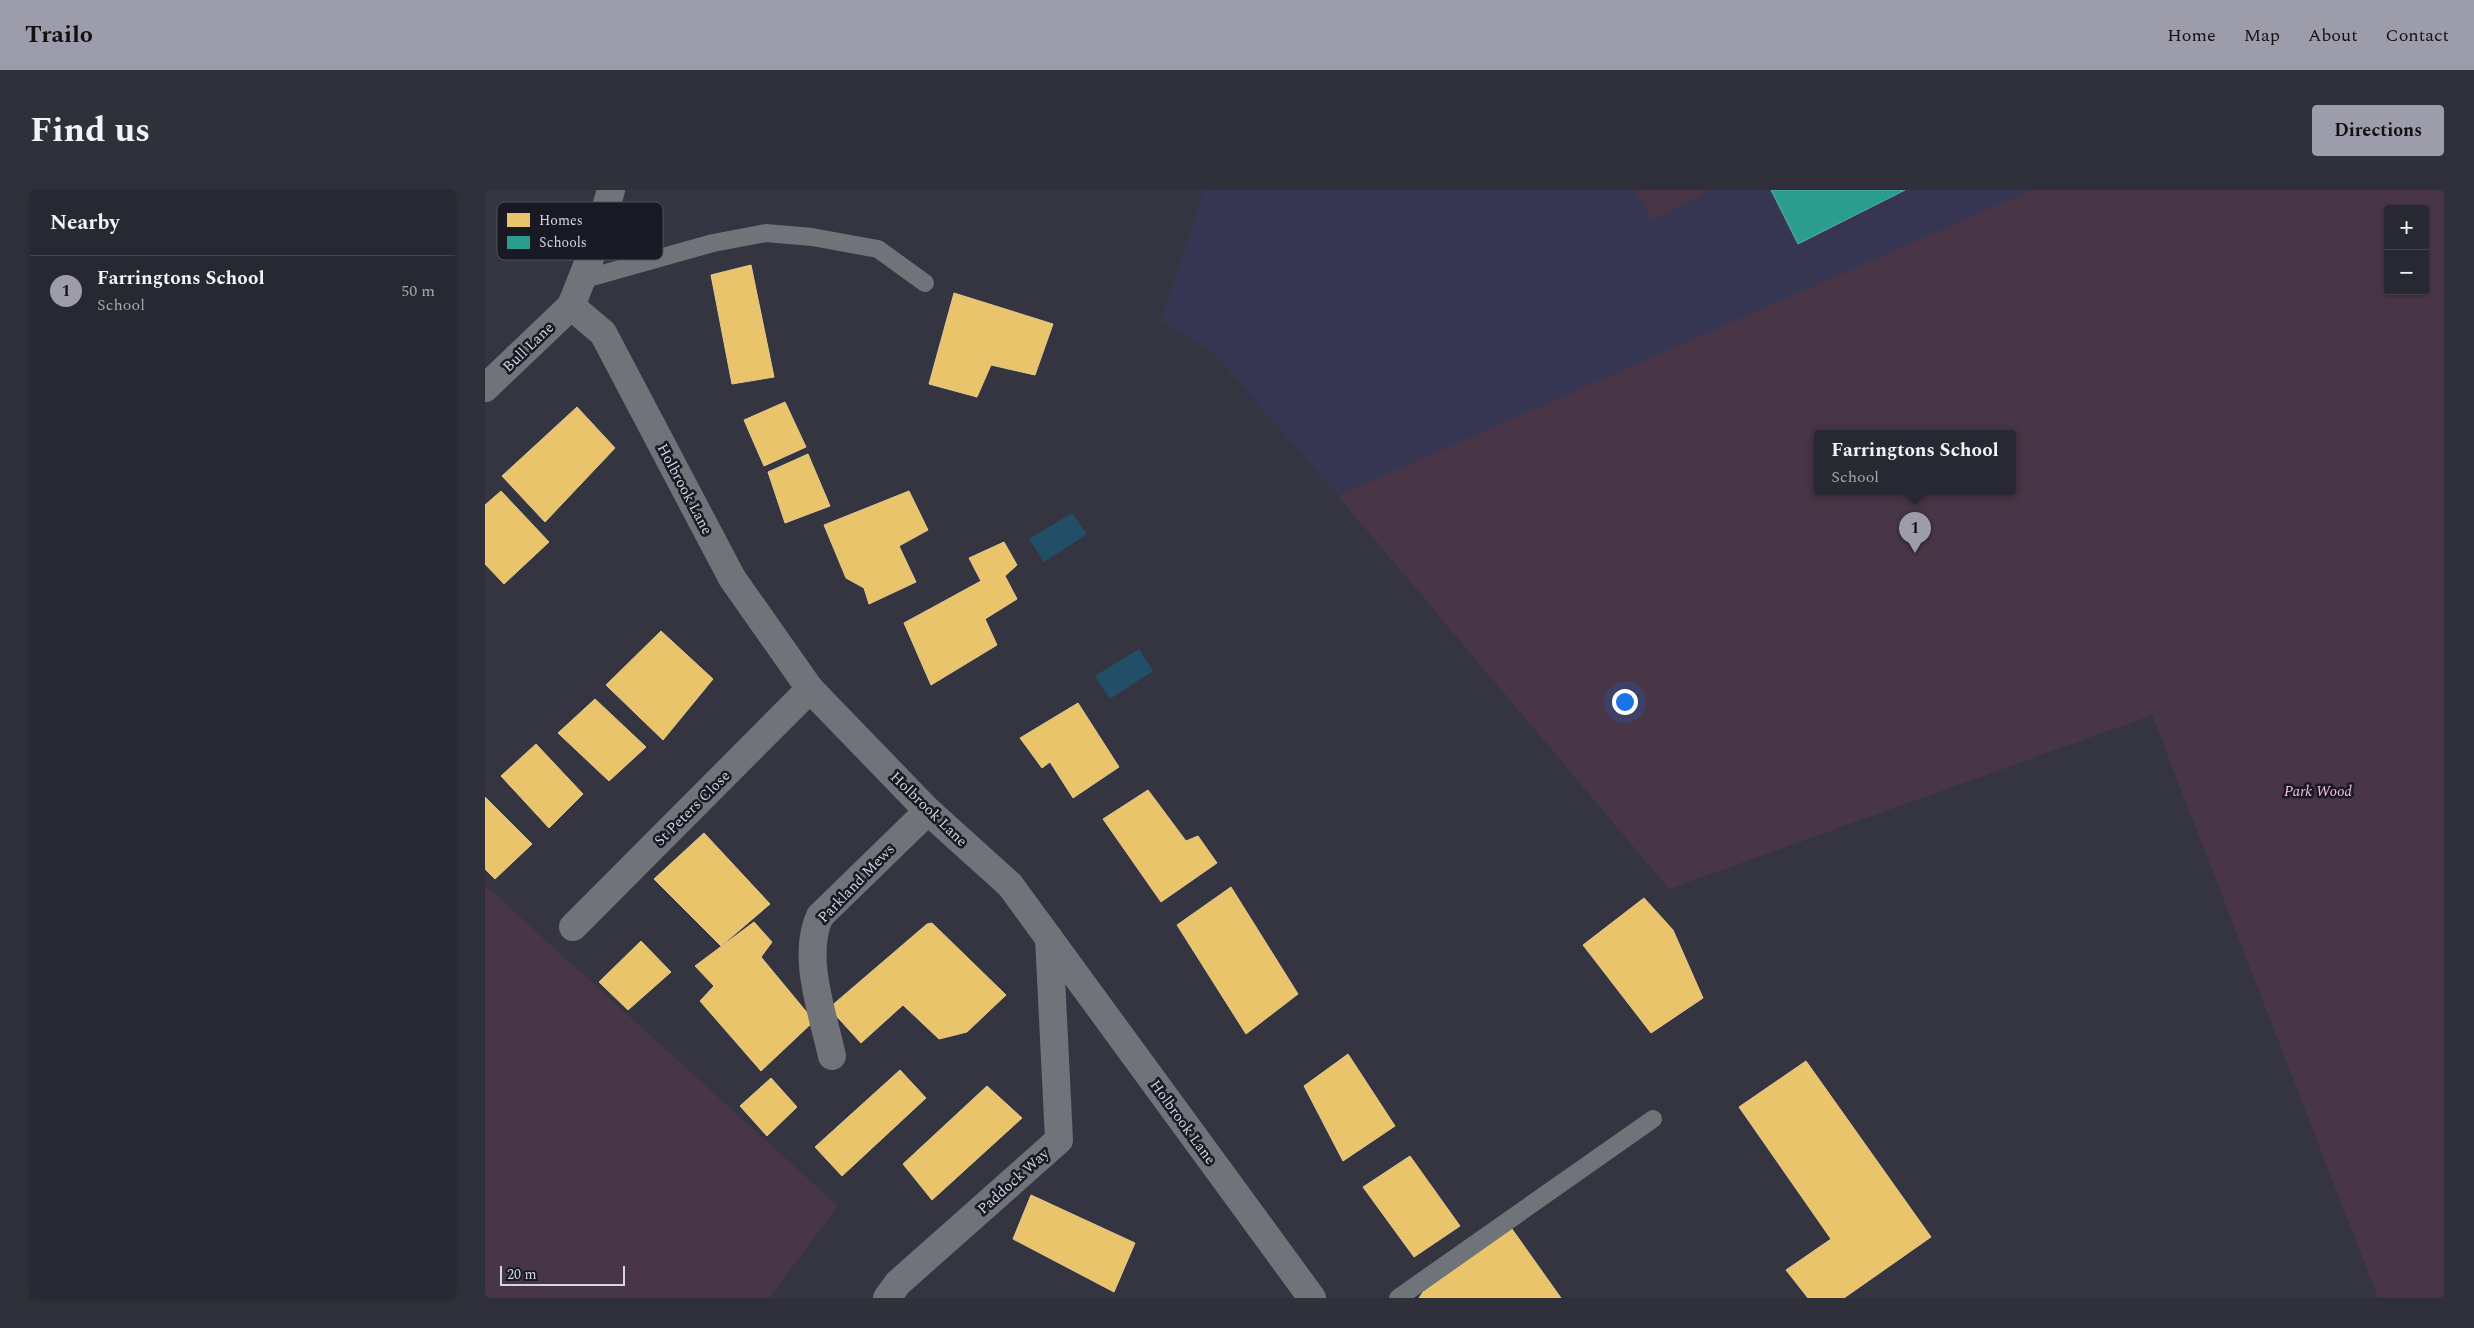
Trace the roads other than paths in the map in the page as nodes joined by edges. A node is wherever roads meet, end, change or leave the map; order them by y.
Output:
1 (611, 190) edge
2 (607, 202) edge
3 (663, 257) edge
4 (588, 260) edge
5 (652, 260) edge
6 (581, 280) junction
7 (925, 283) dead end
8 (571, 306) junction
9 (485, 388) edge
10 (810, 689) junction
11 (928, 810) junction
12 (573, 927) dead end
13 (1049, 938) junction
14 (832, 1056) dead end
15 (1653, 1119) dead end
16 (887, 1298) edge
17 (1312, 1298) edge
18 (1398, 1298) edge

1 - 2 street
3 - 7 lane
4 - 6 street
5 - 6 lane
6 - 8 street
8 - 9 street, Bull Lane
8 - 10 street, Holbrook Lane
10 - 11 street, Holbrook Lane
10 - 12 street, St Peters Close
11 - 13 street, Holbrook Lane
11 - 14 street, Parkland Mews
13 - 16 street, Paddock Way
13 - 17 street, Holbrook Lane
15 - 18 lane

